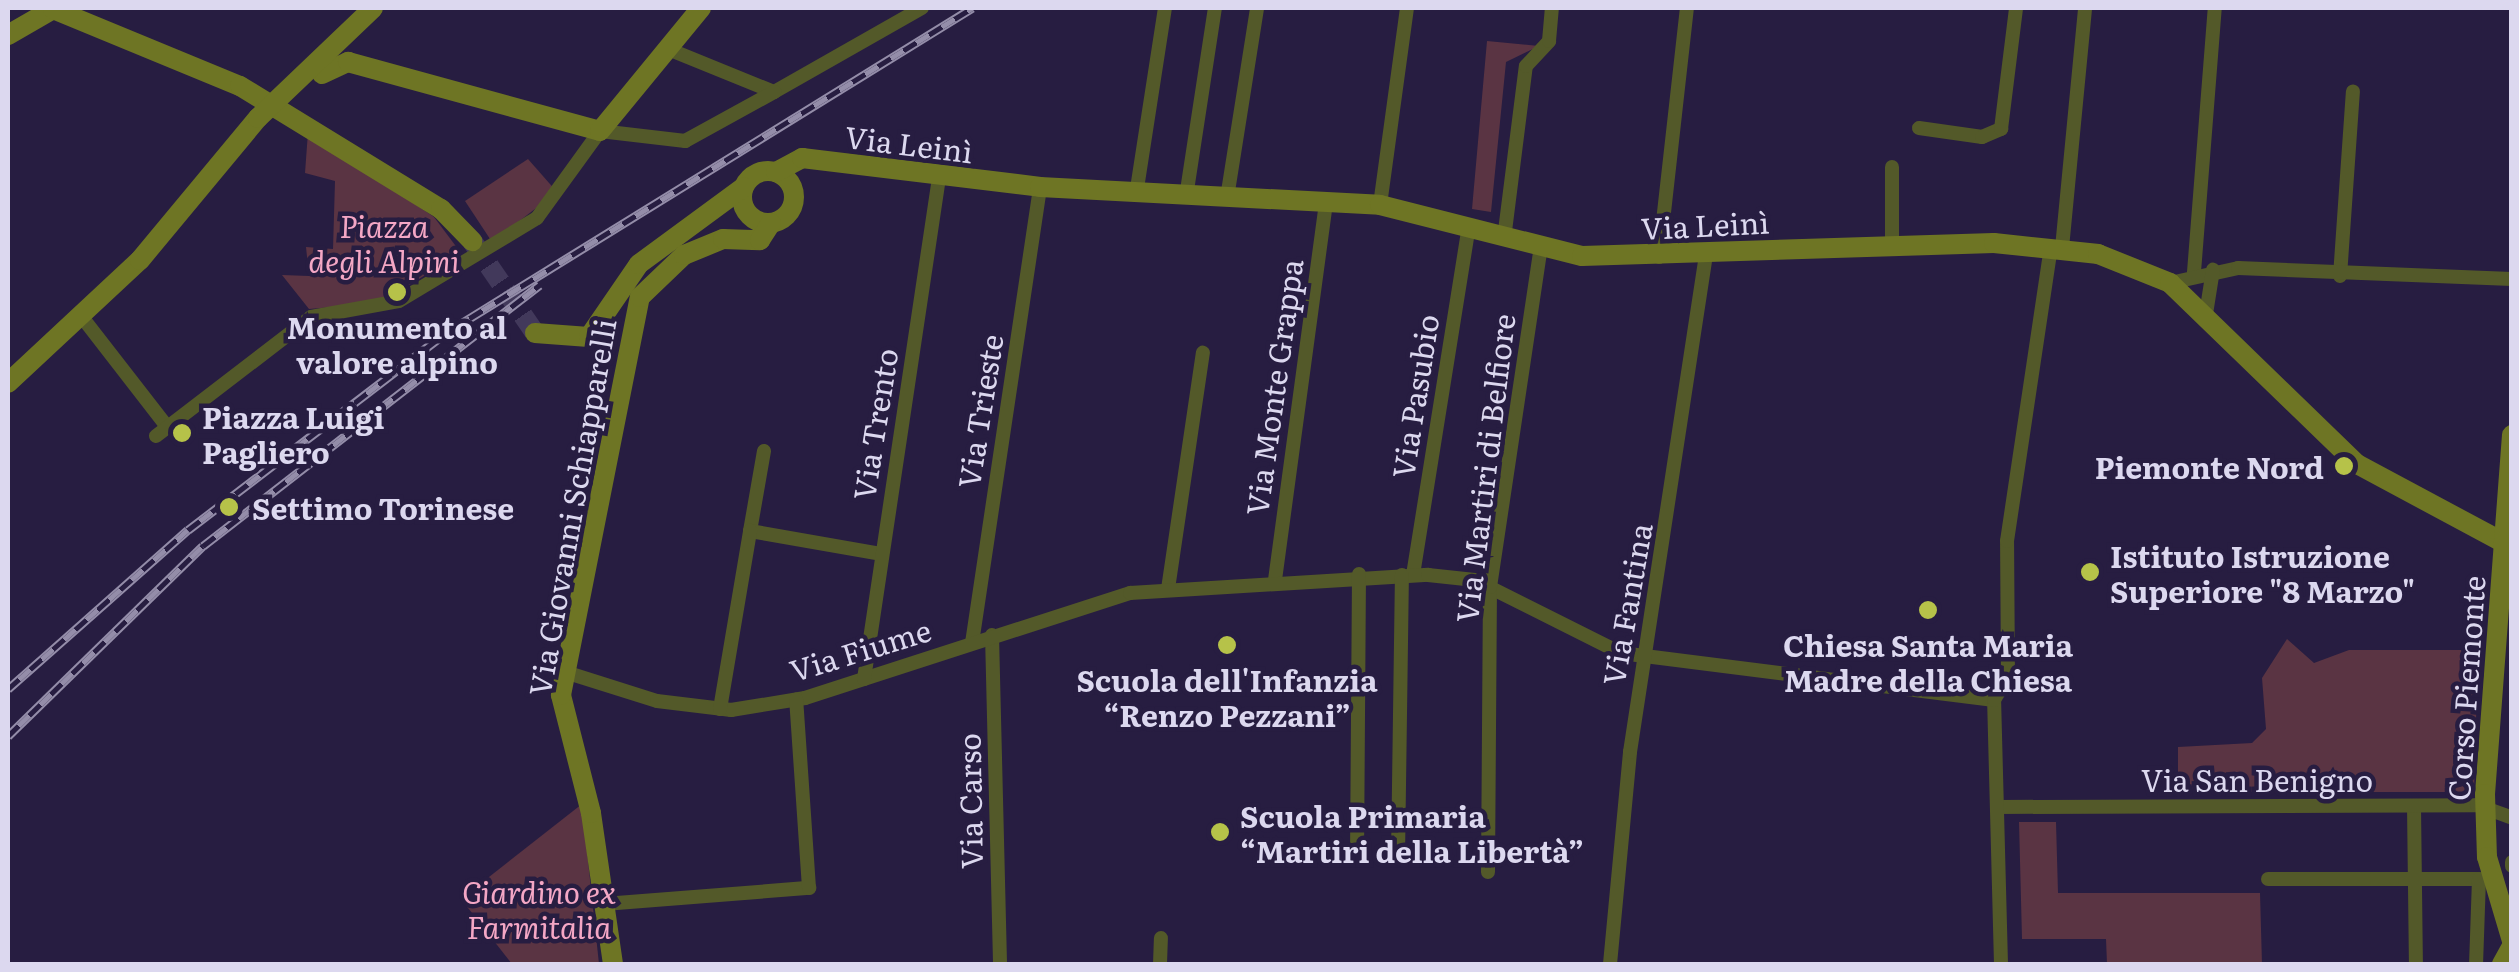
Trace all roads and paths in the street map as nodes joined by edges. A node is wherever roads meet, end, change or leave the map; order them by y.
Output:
1 (54, 8) edge
2 (374, 8) edge
3 (701, 8) edge
4 (922, 8) edge
5 (1165, 8) edge
6 (1215, 8) edge
7 (1257, 8) edge
8 (1407, 8) edge
9 (1552, 8) edge
10 (1687, 8) edge
11 (2016, 8) edge
12 (2084, 8) edge
13 (2214, 8) edge
14 (8, 35) edge
15 (673, 50) junction
16 (344, 53) junction
17 (2353, 91) dead end
18 (774, 92) junction
19 (274, 104) junction
20 (1918, 128) dead end
21 (600, 131) junction
22 (1892, 167) dead end
23 (939, 178) junction
24 (783, 179) junction
25 (1040, 187) junction
26 (1136, 194) junction
27 (1186, 197) junction
28 (1226, 198) junction
29 (1326, 202) junction
30 (1380, 205) junction
31 (747, 207) junction
32 (1470, 226) junction
33 (1504, 240) junction
34 (472, 241) tunnel mouth
35 (1892, 245) junction
36 (2057, 247) junction
37 (1540, 252) junction
38 (1706, 254) junction
39 (1660, 258) junction
40 (2213, 270) junction
41 (2194, 272) junction
42 (2340, 276) junction
43 (2512, 279) edge
44 (2170, 283) junction
45 (2206, 314) junction
46 (82, 317) junction
47 (535, 333) dead end
48 (1203, 353) dead end
49 (8, 382) edge
50 (2512, 434) edge
51 (764, 452) dead end
52 (750, 531) junction
53 (2509, 546) edge
54 (882, 554) junction
55 (1360, 574) junction
56 (1408, 575) junction
57 (1274, 580) junction
58 (1490, 588) junction
59 (1168, 589) junction
60 (992, 636) junction
61 (972, 642) junction
62 (1644, 657) junction
63 (565, 672) junction
64 (864, 678) junction
65 (796, 700) junction
66 (1994, 700) junction
67 (720, 709) junction
68 (2414, 806) junction
69 (2486, 806) junction
70 (1998, 807) junction
71 (2512, 818) edge
72 (1398, 858) dead end
73 (1357, 859) dead end
74 (1488, 872) dead end
75 (2268, 879) dead end
76 (2415, 879) junction
77 (604, 904) junction
78 (1161, 938) dead end
79 (2512, 944) edge
80 (613, 964) edge
81 (1000, 964) edge
82 (1160, 964) edge
83 (1610, 964) edge
84 (2001, 964) edge
85 (2416, 964) edge
86 (2476, 964) edge
87 (2502, 964) edge

1 - 14 street
1 - 19 street
2 - 16 street
3 - 15 street
4 - 18 street
5 - 26 street
6 - 27 street
7 - 28 street
8 - 30 street
9 - 33 street
10 - 39 street
11 - 20 street
12 - 36 street
13 - 41 street
15 - 18 street
15 - 21 street
16 - 19 street
16 - 21 street
17 - 42 street
18 - 21 street
19 - 34 street
19 - 46 street
21 - 46 street
22 - 35 street
23 - 24 street, Via Leinì
23 - 25 street, Via Leinì
23 - 54 street, Via Trento
24 - 31 street
24 - 31 street
25 - 26 street, Via Leinì
25 - 61 street, Via Trieste
26 - 27 street, Via Leinì
27 - 28 street, Via Leinì
28 - 29 street, Via Leinì
29 - 30 street, Via Leinì
29 - 57 street, Via Monte Grappa
30 - 32 street, Via Leinì
31 - 47 street
31 - 63 street, Via Giovanni Schiapparelli
32 - 33 street, Via Leinì
32 - 56 street, Via Pasubio
33 - 37 street, Via Leinì
35 - 36 street, Via Leinì
35 - 38 street, Via Leinì
36 - 44 street, Via Leinì
36 - 66 street
37 - 39 street, Via Leinì
37 - 58 street, Via Martiri di Belfiore
38 - 39 street, Via Leinì
38 - 62 street, Via Fantina
40 - 41 street
40 - 42 street
40 - 45 street
41 - 44 street
42 - 43 street
44 - 45 street, Via Leinì
45 - 53 street, Via Leinì
46 - 49 street
48 - 59 street
50 - 53 street, Corso Piemonte
51 - 52 street
52 - 54 street
52 - 67 street
53 - 69 street, Corso Piemonte
54 - 64 street, Via Trento
55 - 56 street, Via Fiume
55 - 57 street, Via Fiume
55 - 73 street
56 - 58 street, Via Fiume
56 - 72 street, Via Pasubio
57 - 59 street, Via Fiume
58 - 62 street, Via Fiume
58 - 74 street, Via Martiri di Belfiore
59 - 60 street, Via Fiume
60 - 61 street, Via Fiume
60 - 81 street, Via Carso
61 - 64 street, Via Fiume
62 - 66 street, Via Fiume
62 - 83 street, Via Fantina
63 - 67 street, Via Fiume
63 - 77 street, Via Giovanni Schiapparelli
64 - 65 street, Via Fiume
65 - 67 street, Via Fiume
65 - 77 street
66 - 70 street
68 - 69 street, Via San Benigno
68 - 70 street, Via San Benigno
68 - 76 street
69 - 71 street, Via San Benigno
69 - 79 street, Corso Piemonte
70 - 84 street
75 - 76 street
76 - 85 street
76 - 86 street
77 - 80 street, Via Giovanni Schiapparelli
78 - 82 street
79 - 87 street

